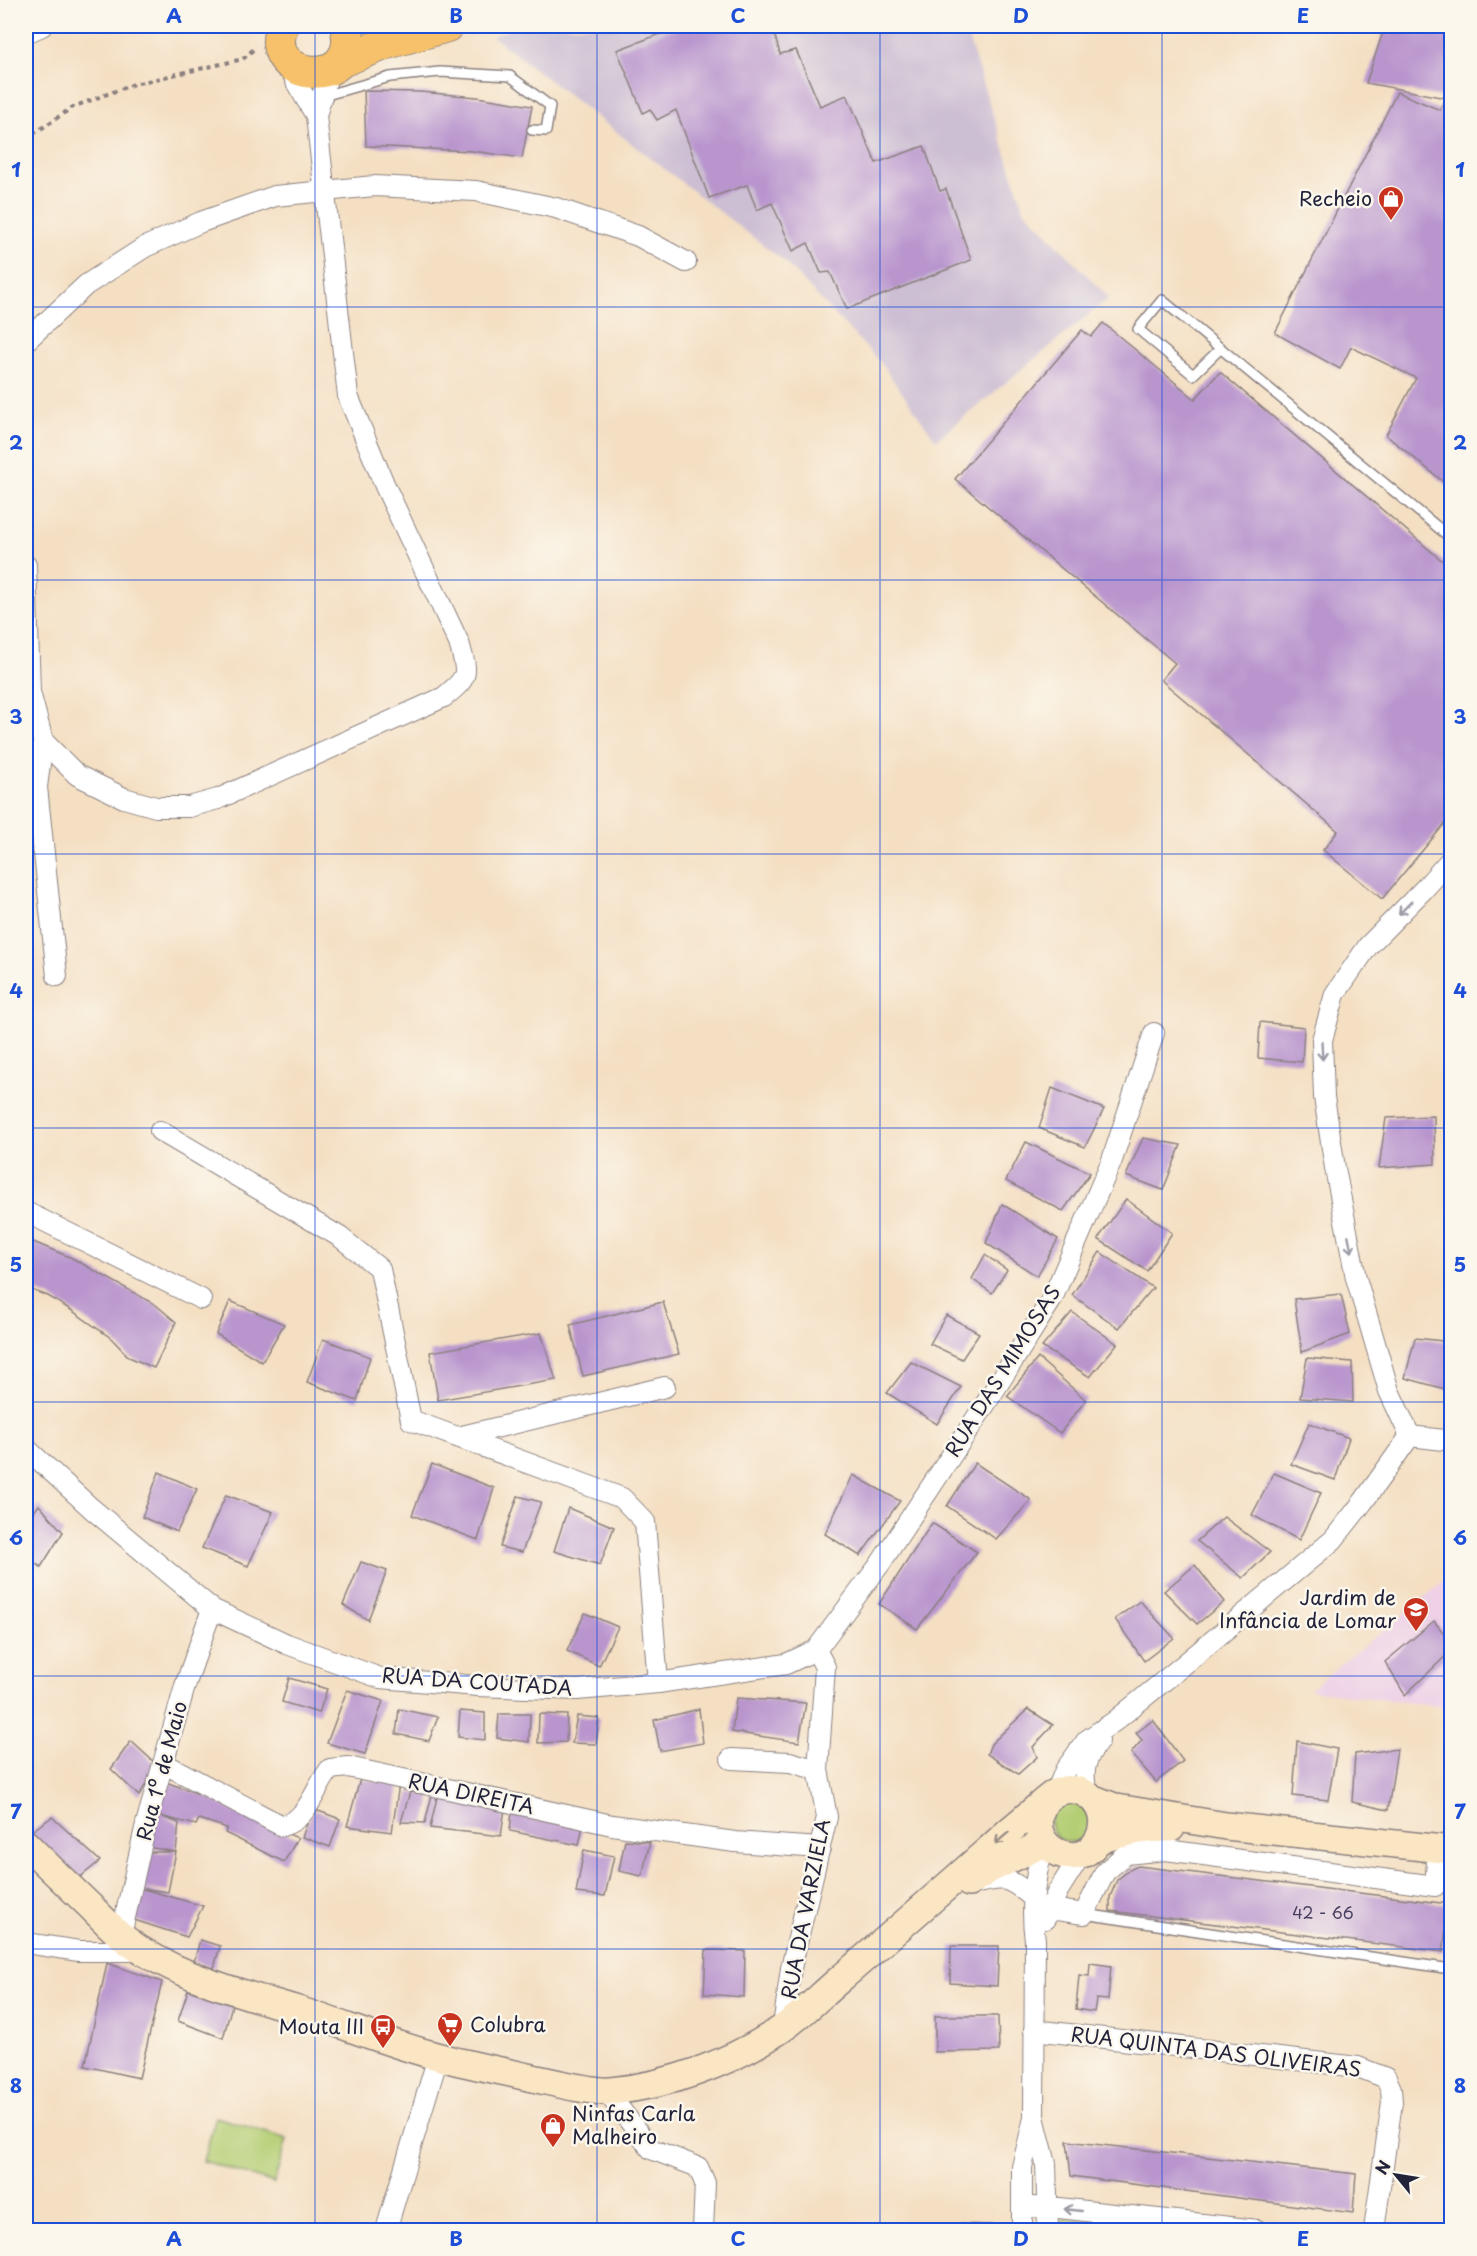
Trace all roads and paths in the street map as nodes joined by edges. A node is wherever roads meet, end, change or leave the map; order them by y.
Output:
1 (42, 26) edge
2 (346, 26) edge
3 (447, 26) edge
4 (26, 33) edge
5 (277, 38) edge
6 (331, 76) junction
7 (316, 116) junction
8 (532, 130) dead end
9 (26, 139) edge
10 (326, 191) junction
11 (686, 262) dead end
12 (26, 341) edge
13 (1221, 348) junction
14 (1452, 539) edge
15 (26, 565) edge
16 (43, 741) junction
17 (1449, 865) edge
18 (57, 976) dead end
19 (1154, 1033) dead end
20 (160, 1131) dead end
21 (26, 1212) edge
22 (201, 1299) dead end
23 (665, 1387) dead end
24 (1410, 1436) junction
25 (458, 1437) junction
26 (1452, 1441) edge
27 (26, 1448) edge
28 (212, 1609) junction
29 (816, 1650) junction
30 (658, 1683) junction
31 (1115, 1720) junction
32 (731, 1759) dead end
33 (165, 1764) junction
34 (818, 1770) junction
35 (1051, 1796) junction
36 (1091, 1797) junction
37 (1226, 1826) junction
38 (1044, 1843) junction
39 (26, 1844) edge
40 (1090, 1847) junction
41 (820, 1848) junction
42 (1445, 1850) edge
43 (963, 1887) junction
44 (1033, 1898) junction
45 (1050, 1909) junction
46 (1084, 1914) junction
47 (910, 1920) junction
48 (1035, 1940) junction
49 (26, 1943) edge
50 (124, 1945) junction
51 (1444, 1968) dead end
52 (783, 2027) junction
53 (1034, 2030) junction
54 (438, 2057) junction
55 (607, 2092) junction
56 (1034, 2118) junction
57 (1048, 2207) junction
58 (1022, 2221) edge
59 (386, 2230) edge
60 (703, 2230) edge
61 (1048, 2230) edge
62 (1257, 2230) edge
63 (1374, 2230) edge

1 - 4 street
2 - 6 main road
3 - 6 main road
5 - 6 main road
5 - 7 street
5 - 9 path
6 - 7 street
6 - 8 lane
7 - 10 street
10 - 11 street
10 - 12 street
10 - 16 street
13 - 13 lane
13 - 14 lane
15 - 16 street
16 - 18 street
17 -> 24 street
19 - 29 street, RUA DAS MIMOSAS
20 - 25 street
21 - 22 street
23 - 25 street
24 - 26 street
24 - 31 street
25 - 30 street
27 - 28 street, RUA DA COUTADA
28 - 30 street, RUA DA COUTADA
28 - 33 street, Rua 1º de Maio
29 - 30 street, RUA DA COUTADA
29 - 34 street, RUA DA VARZIELA
31 - 35 street
31 - 36 street
32 - 34 street
33 - 41 street, RUA DIREITA
33 - 50 street, Rua 1º de Maio
34 - 41 street, RUA DA VARZIELA
35 - 36 main road
35 - 38 main road
35 -> 47 main road
36 - 37 main road
36 - 40 main road
37 - 40 main road
37 - 42 main road
38 - 40 main road
38 - 43 main road
38 - 44 street
39 - 50 main road
40 - 45 street
41 - 52 street, RUA DA VARZIELA
42 - 46 street
43 - 44 street
43 - 47 main road
44 - 48 street
45 - 46 street
45 - 48 street
46 - 51 lane
47 - 52 main road
48 - 53 street
49 - 50 street
50 - 54 main road
52 - 55 main road
53 - 56 street
53 - 63 street, RUA QUINTA DAS OLIVEIRAS
54 - 55 main road
54 - 59 street
55 - 60 street
56 - 57 street
56 - 58 street
57 - 58 street
57 - 61 street
62 -> 57 street

